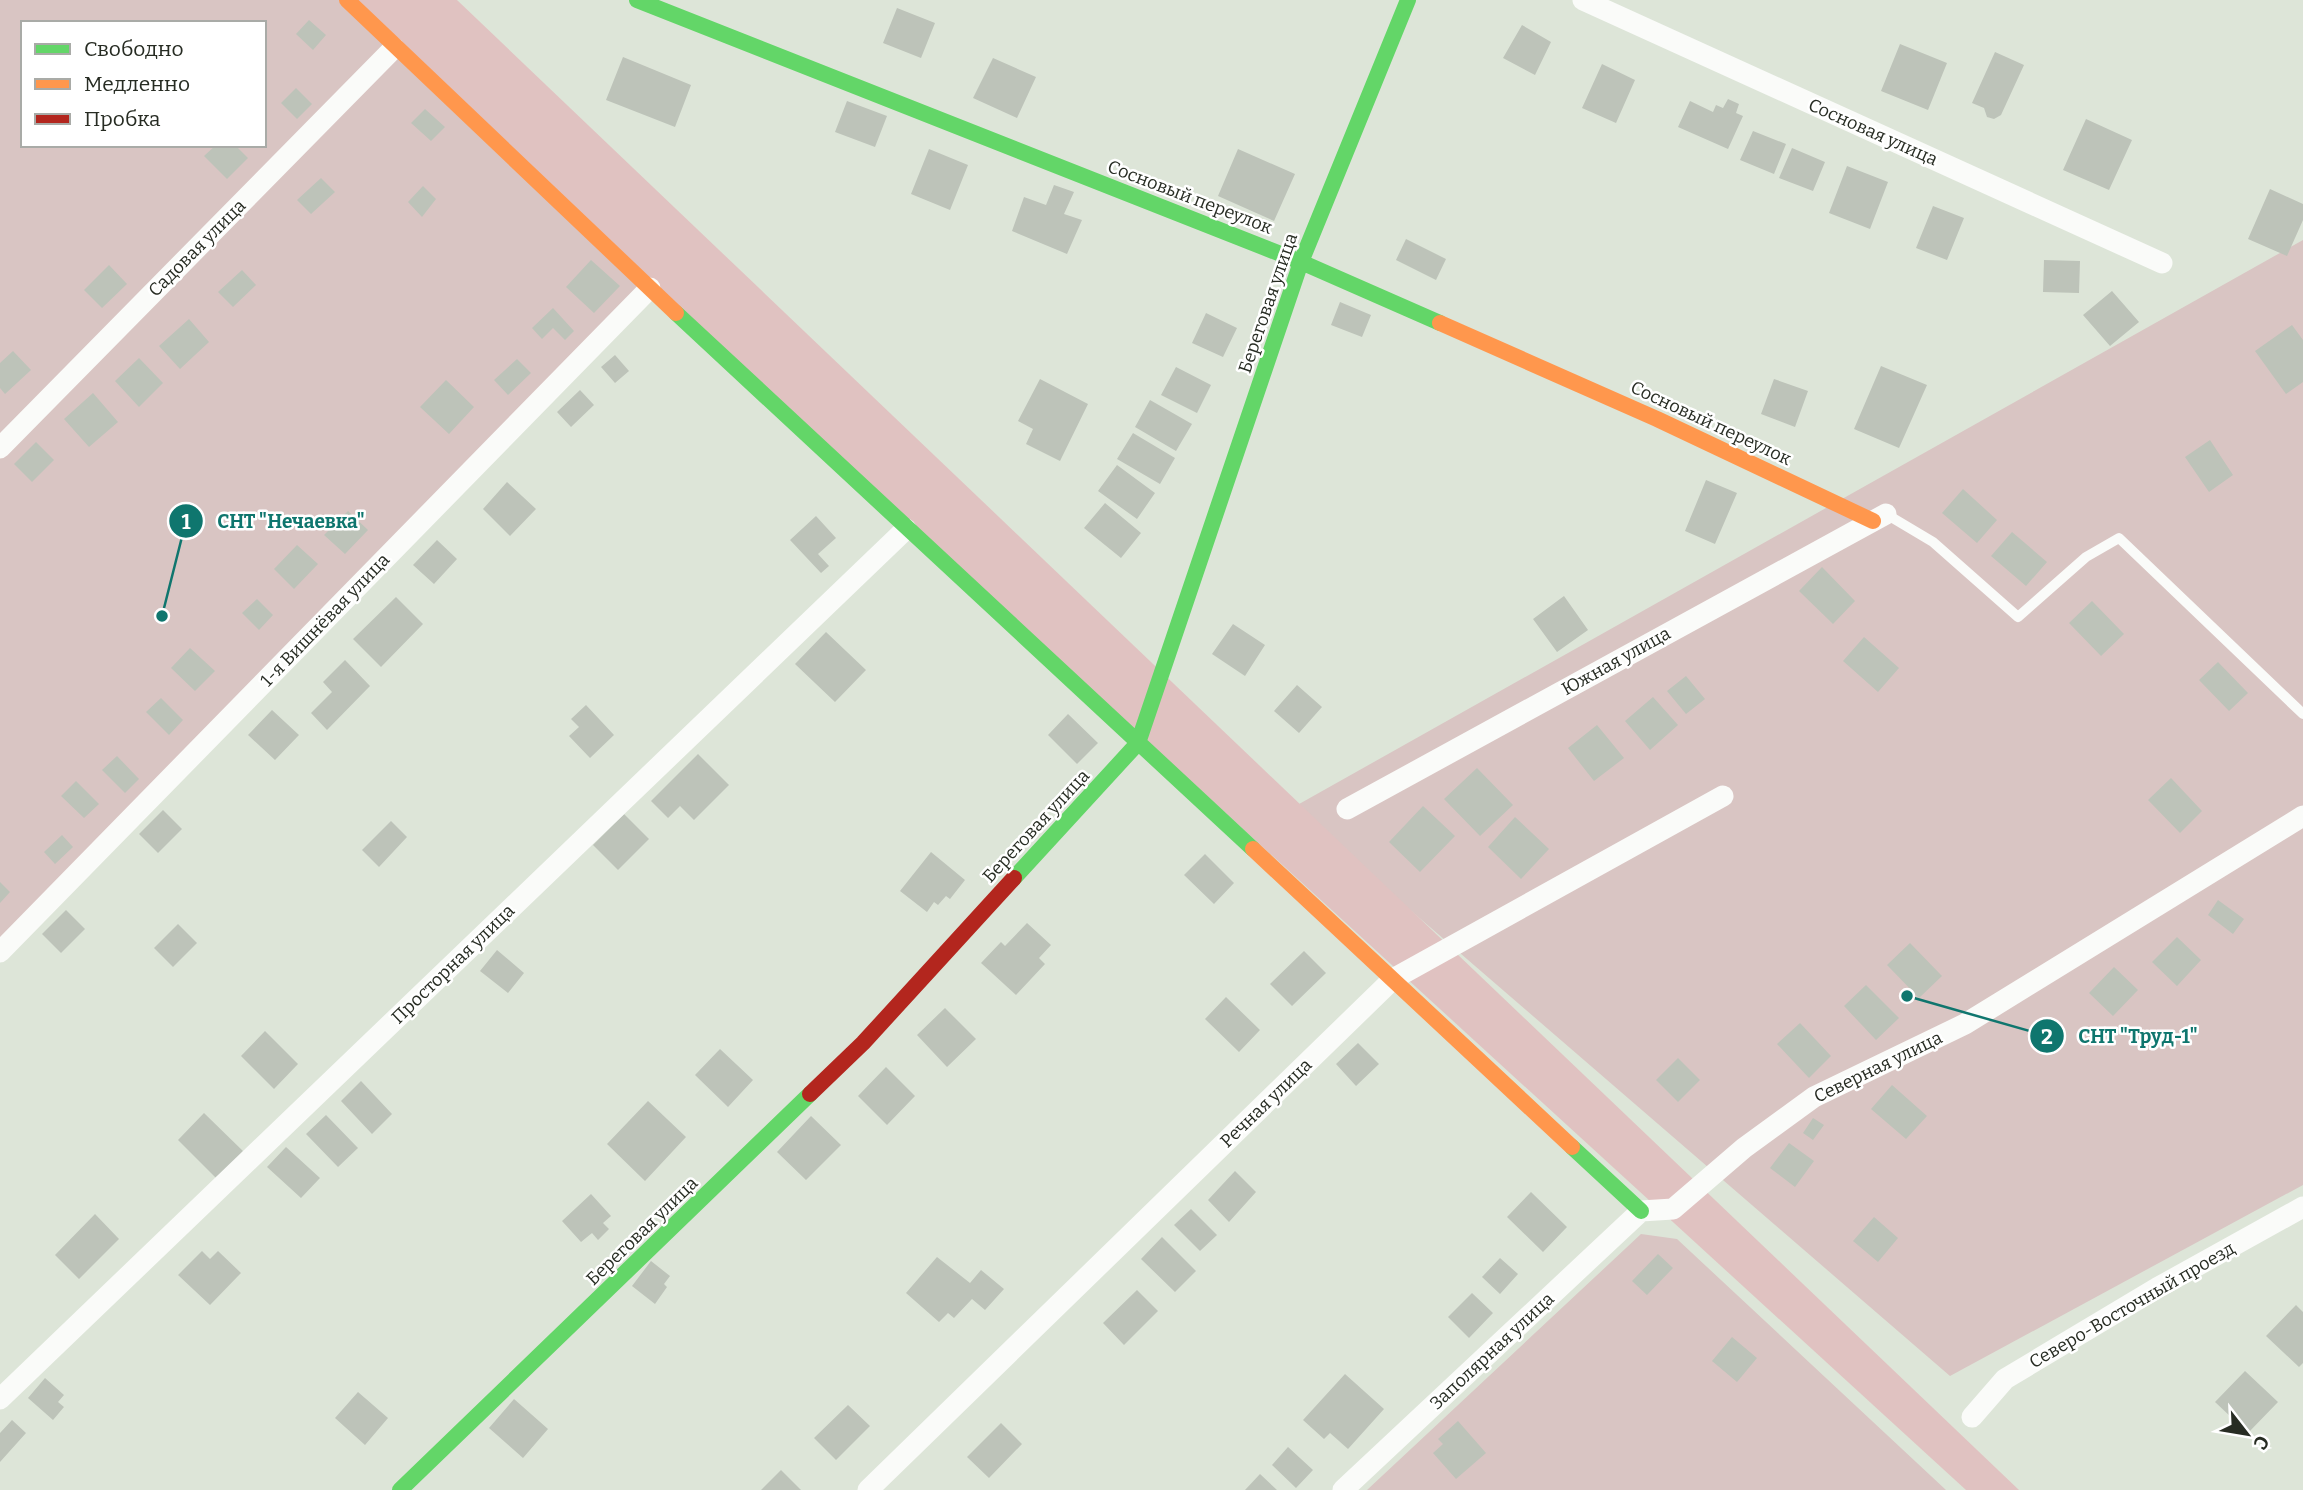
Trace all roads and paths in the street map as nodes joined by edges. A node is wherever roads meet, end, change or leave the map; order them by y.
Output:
1 (347, 0) edge
2 (637, 0) edge
3 (1408, 0) edge
4 (1583, 0) edge
5 (394, 48) junction
6 (1301, 261) junction
7 (2162, 263) dead end
8 (650, 289) junction
9 (0, 448) edge
10 (1879, 517) junction
11 (906, 528) junction
12 (2303, 714) edge
13 (1138, 743) junction
14 (1723, 796) dead end
15 (1347, 809) dead end
16 (2303, 816) edge
17 (0, 953) edge
18 (1393, 979) junction
19 (2303, 1207) edge
20 (1641, 1211) junction
21 (0, 1399) edge
22 (1972, 1417) dead end
23 (400, 1490) edge
24 (868, 1490) edge
25 (1343, 1490) edge

1 - 5 street
2 - 6 street, Сосновый переулок
3 - 6 street, Береговая улица
4 - 7 street, Сосновая улица
5 - 8 street
5 - 9 street, Садовая улица
6 - 10 street, Сосновый переулок
6 - 13 street, Береговая улица
8 - 11 street
8 - 17 street, 1-я Вишнёвая улица
10 - 12 lane
10 - 15 street, Южная улица
11 - 13 street
11 - 21 street, Просторная улица
13 - 18 street
13 - 23 street, Береговая улица
14 - 18 street, Речная улица
16 - 20 street, Северная улица
18 - 20 street
18 - 24 street, Речная улица
19 - 22 street, Северо-Восточный проезд
20 - 25 street, Заполярная улица

